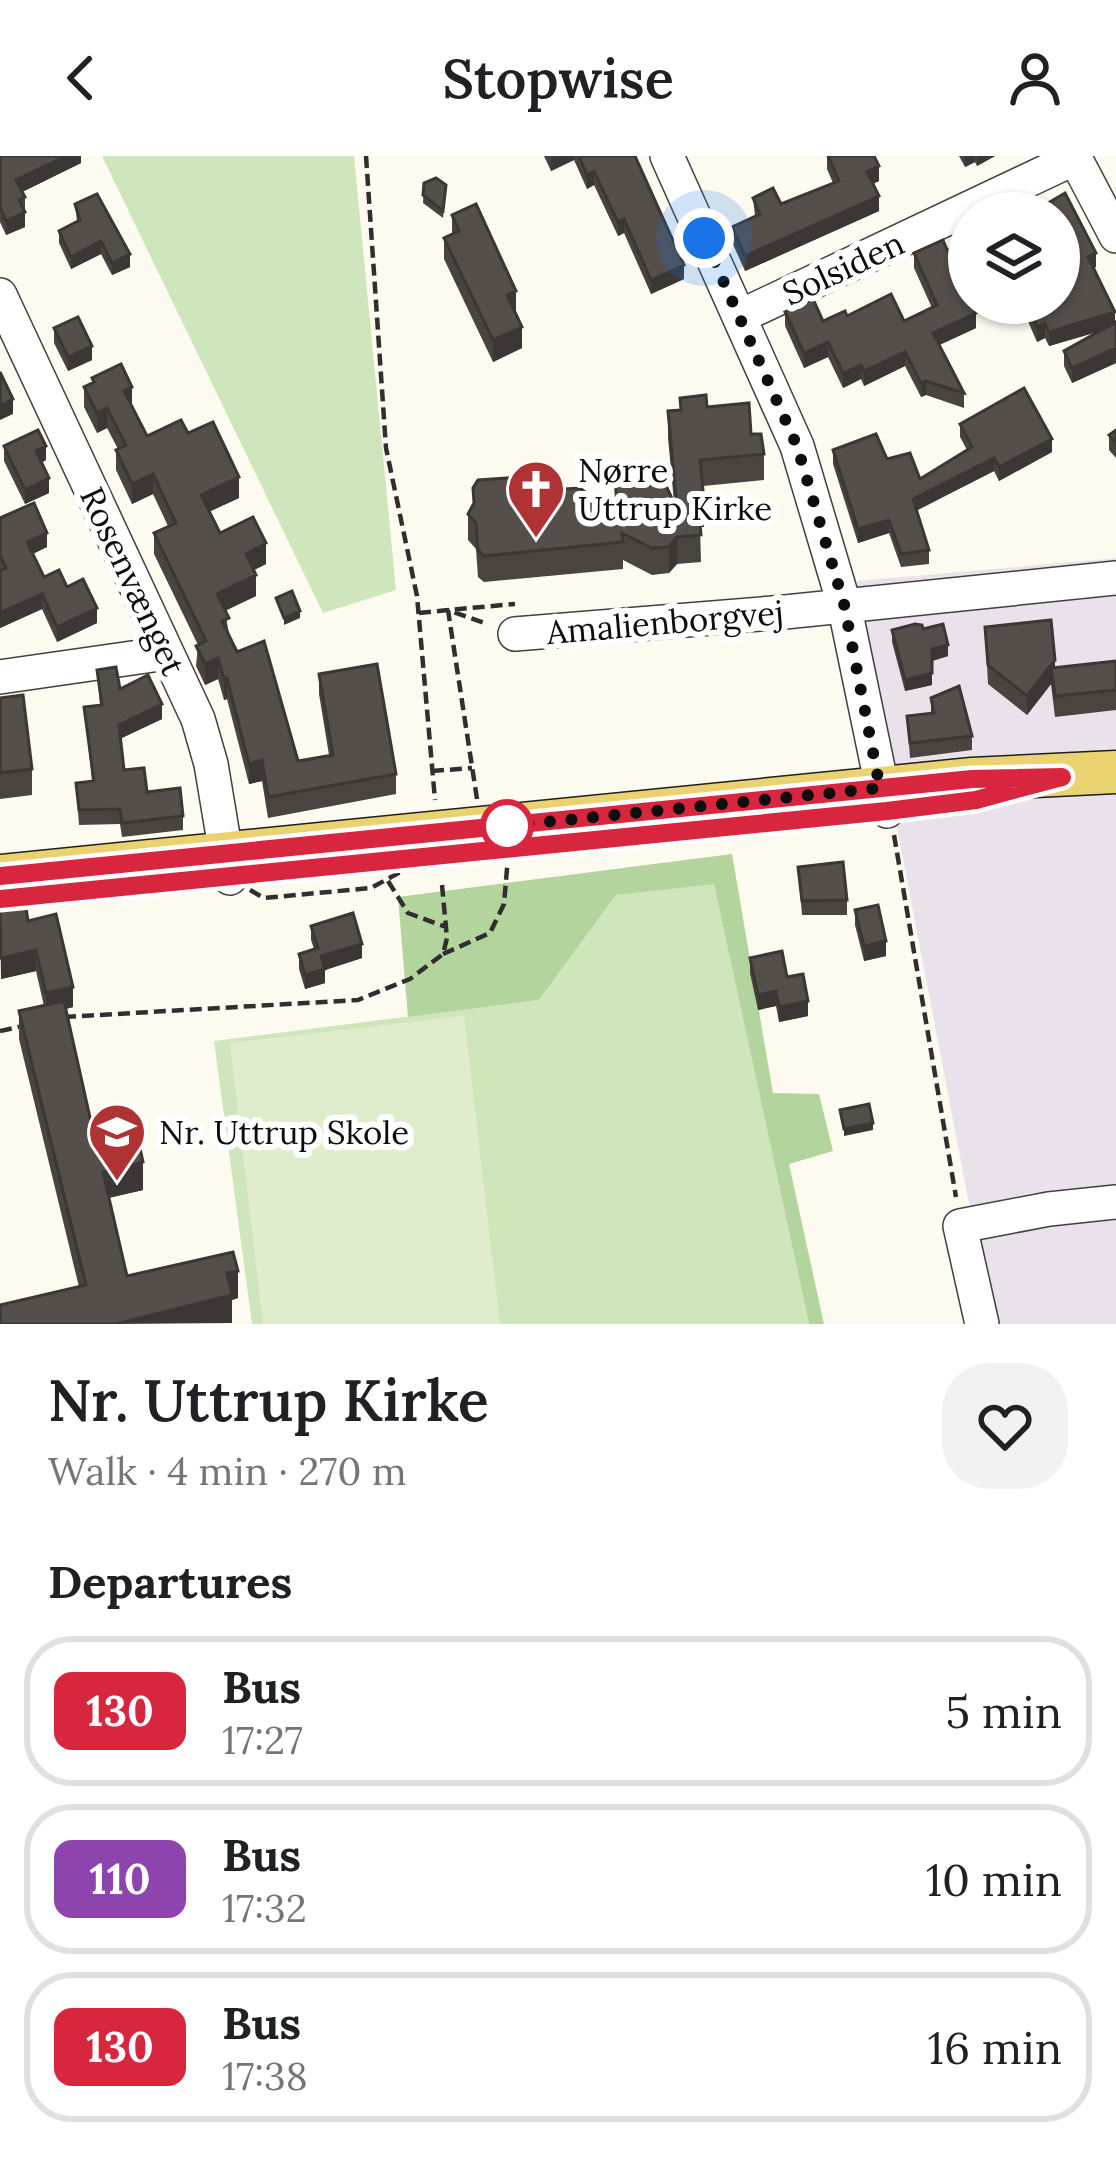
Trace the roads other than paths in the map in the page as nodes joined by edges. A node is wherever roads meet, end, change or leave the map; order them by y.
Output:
1 (667, 156) edge
2 (1075, 157) edge
3 (1116, 236) edge
4 (0, 295) edge
5 (741, 316) junction
6 (1116, 578) edge
7 (844, 604) junction
8 (515, 634) road end
9 (167, 653) junction
10 (0, 677) edge
11 (1116, 772) edge
12 (884, 800) junction
13 (228, 867) junction
14 (0, 876) edge
15 (0, 899) edge
16 (1116, 1202) edge
17 (982, 1324) edge

1 - 5 street
2 - 3 street, Solsiden
2 - 5 street, Solsiden
4 - 9 street, Rosenvænget
5 - 7 street
6 - 7 street, Amalienborgvej
7 - 8 street, Amalienborgvej
7 - 12 street
9 - 10 street
9 - 13 street, Rosenvænget
11 - 12 main road
12 - 13 main road
12 - 13 main road
13 - 14 main road
13 - 15 main road
16 - 17 street

